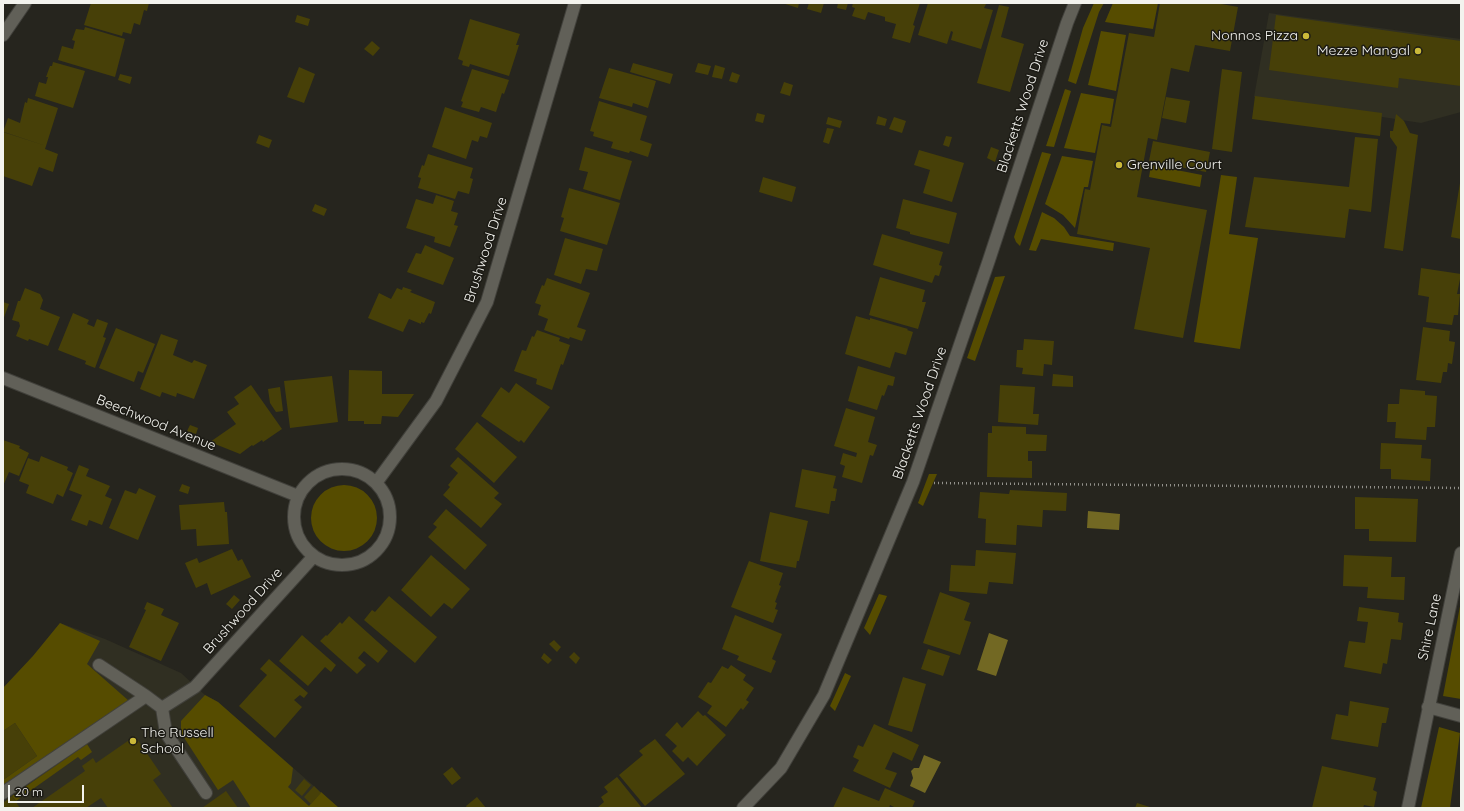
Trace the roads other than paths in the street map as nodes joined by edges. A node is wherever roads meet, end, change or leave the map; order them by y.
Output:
1 (25, 3) edge
2 (575, 3) edge
3 (1075, 3) edge
4 (3, 35) edge
5 (3, 378) edge
6 (376, 483) junction
7 (298, 496) junction
8 (1461, 553) edge
9 (314, 556) junction
10 (99, 665) dead end
11 (146, 696) junction
12 (1428, 707) junction
13 (162, 708) junction
14 (1461, 716) edge
15 (3, 793) edge
16 (206, 793) dead end
17 (744, 808) edge
18 (1408, 808) edge

1 - 4 street
2 - 6 street, Brushwood Drive
3 - 17 street, Blacketts Wood Drive
5 - 7 street, Beechwood Avenue
6 - 7 street
6 - 9 street
7 - 9 street
8 - 12 street, Shire Lane
9 - 13 street, Brushwood Drive
10 - 11 street
11 - 13 street
11 - 15 street
12 - 14 street
12 - 18 street, Shire Lane
13 - 16 street

